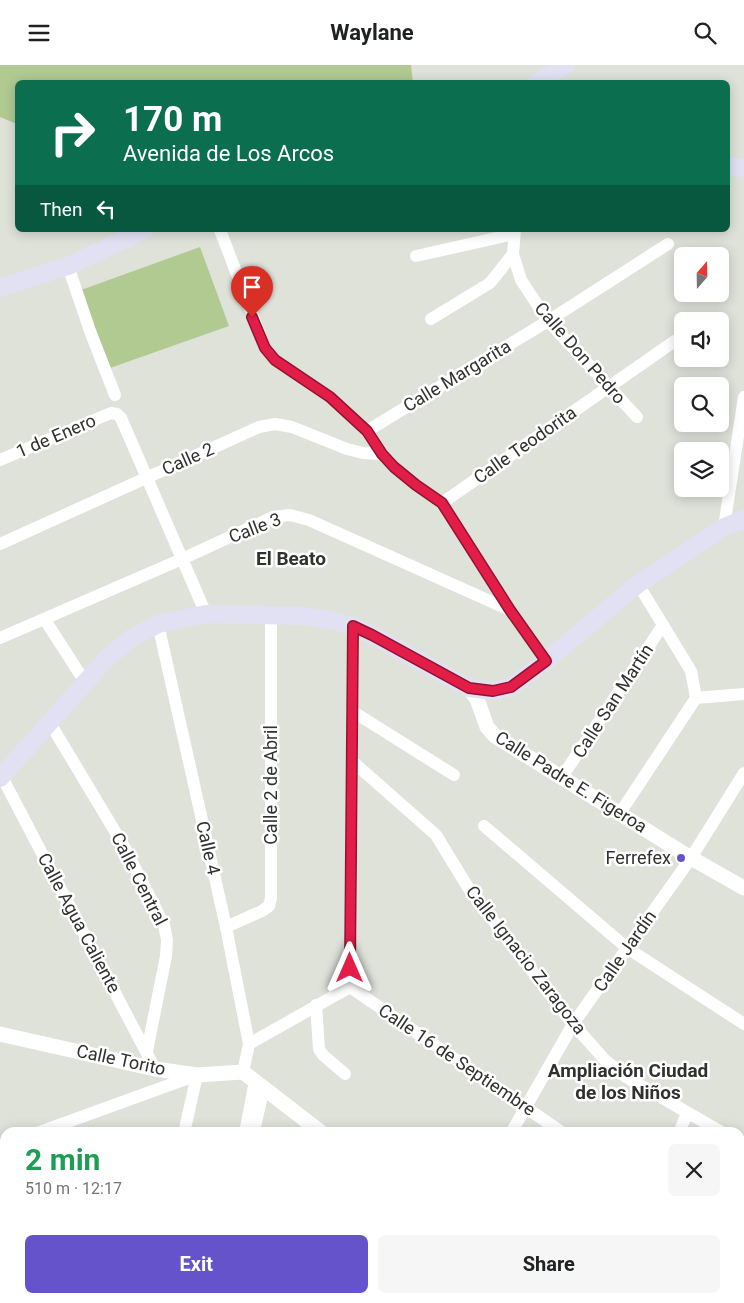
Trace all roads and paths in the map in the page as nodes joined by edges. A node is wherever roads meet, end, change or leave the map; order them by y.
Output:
1 (566, 65) edge
2 (541, 80) edge
3 (730, 166) edge
4 (744, 168) edge
5 (140, 232) edge
6 (221, 232) edge
7 (514, 232) edge
8 (668, 244) dead end
9 (513, 254) junction
10 (416, 256) dead end
11 (68, 266) junction
12 (0, 288) edge
13 (432, 319) dead end
14 (548, 321) junction
15 (674, 342) edge
16 (609, 387) junction
17 (115, 395) dead end
18 (744, 397) edge
19 (636, 417) dead end
20 (367, 431) junction
21 (382, 454) junction
22 (0, 460) edge
23 (145, 478) junction
24 (442, 503) junction
25 (744, 519) edge
26 (724, 527) junction
27 (0, 544) edge
28 (182, 559) junction
29 (638, 584) junction
30 (510, 610) junction
31 (206, 614) junction
32 (271, 615) junction
33 (45, 620) junction
34 (158, 624) junction
35 (663, 625) junction
36 (353, 626) junction
37 (0, 638) edge
38 (546, 661) junction
39 (85, 682) junction
40 (469, 688) junction
41 (744, 694) edge
42 (696, 698) junction
43 (352, 711) junction
44 (50, 723) junction
45 (352, 761) junction
46 (744, 773) edge
47 (454, 775) dead end
48 (562, 777) junction
49 (1, 778) edge
50 (620, 813) junction
51 (484, 826) dead end
52 (691, 858) junction
53 (744, 888) edge
54 (226, 927) junction
55 (627, 948) junction
56 (350, 987) junction
57 (316, 1005) junction
58 (573, 1023) junction
59 (744, 1024) edge
60 (0, 1033) edge
61 (250, 1044) junction
62 (147, 1051) junction
63 (155, 1069) junction
64 (345, 1074) dead end
65 (197, 1075) junction
66 (254, 1080) junction
67 (526, 1107) junction
68 (687, 1113) junction
69 (54, 1127) edge
70 (185, 1127) edge
71 (247, 1127) edge
72 (253, 1127) edge
73 (314, 1127) edge
74 (515, 1127) edge
75 (554, 1127) edge
76 (681, 1127) edge
77 (712, 1127) edge

1 - 2 main road
3 - 4 main road
5 - 11 main road
6 - 20 street
7 - 9 street, Calle Don Pedro
7 - 10 street
8 - 14 street, Calle Margarita
9 - 13 street
9 - 14 street, Calle Don Pedro
11 - 12 main road
11 - 17 street
14 - 16 street, Calle Don Pedro
14 - 20 street, Calle Margarita
15 - 16 street, Calle Teodorita
16 - 19 street, Calle Don Pedro
16 - 24 street, Calle Teodorita
18 - 26 street
20 - 21 street
21 - 23 street, Calle 2
21 - 24 street
22 - 23 street, 1 de Enero
23 - 27 street, Calle 2
23 - 28 street
24 - 30 street
25 - 26 main road
26 - 29 main road
28 - 30 street, Calle 3
28 - 31 street
28 - 33 street, Calle 3
29 - 35 street
29 - 38 main road
30 - 38 street
31 - 32 main road
31 - 34 main road
32 - 36 main road
32 - 54 street, Calle 2 de Abril
33 - 37 street, Calle 3
33 - 39 street
34 - 39 main road
34 - 54 street, Calle 4
35 - 42 street
35 - 48 street, Calle San Martín
36 - 40 main road
36 - 43 street
38 - 40 main road
39 - 44 main road
40 - 48 street, Calle Padre E. Figeroa
41 - 42 street
42 - 50 street
43 - 45 street
43 - 47 street
44 - 49 main road
44 - 62 street, Calle Central
45 - 56 street
45 - 58 street, Calle Ignacio Zaragoza
46 - 52 street, Calle Jardín
48 - 50 street, Calle Padre E. Figeroa
49 - 62 street, Calle Agua Caliente
50 - 52 street, Calle Padre E. Figeroa
51 - 55 street
52 - 53 street, Calle Padre E. Figeroa
52 - 55 street, Calle Jardín
54 - 61 street, Calle 4
55 - 58 street, Calle Jardín
55 - 59 street
56 - 57 street
56 - 67 street, Calle 16 de Septiembre
57 - 61 street
57 - 64 street
58 - 67 street, Calle Jardín
58 - 68 street, Calle Ignacio Zaragoza
60 - 63 street, Calle Torito
61 - 66 street, Calle 4
62 - 63 street, Calle Agua Caliente
63 - 65 street, Calle Torito
65 - 66 street, Calle Torito
65 - 69 street
65 - 70 street
66 - 71 street
66 - 72 street
66 - 73 street
67 - 74 street, Calle Jardín
67 - 75 street, Calle 16 de Septiembre
68 - 76 street
68 - 77 street, Calle Ignacio Zaragoza

